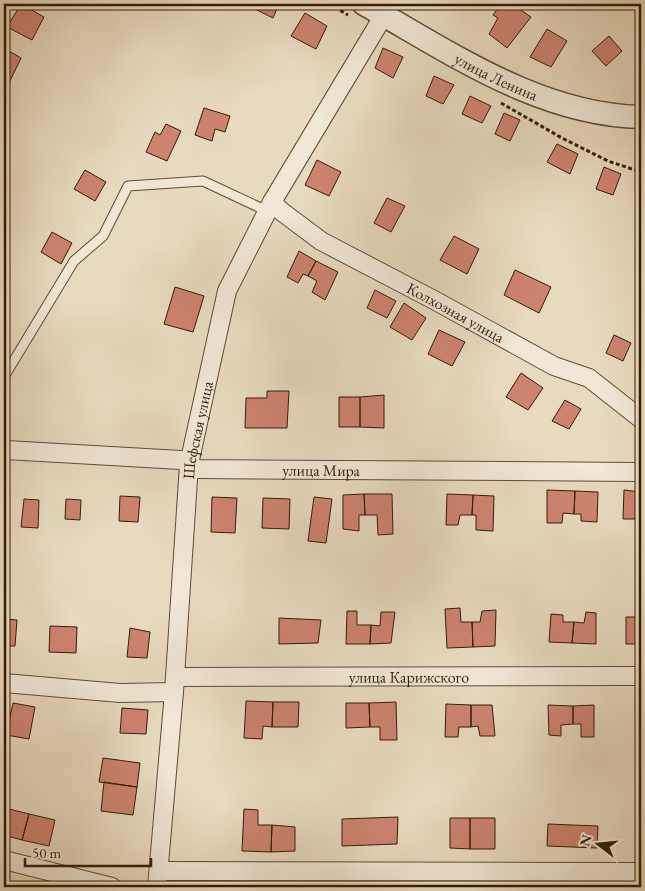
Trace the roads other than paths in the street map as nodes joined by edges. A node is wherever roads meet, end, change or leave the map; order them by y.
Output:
1 (364, 4) edge
2 (384, 15) junction
3 (641, 118) edge
4 (270, 206) junction
5 (4, 377) edge
6 (641, 419) edge
7 (4, 448) edge
8 (188, 464) junction
9 (641, 472) edge
10 (641, 676) edge
11 (4, 684) edge
12 (175, 684) junction
13 (4, 860) edge
14 (641, 872) edge
15 (158, 879) edge
16 (112, 887) edge

1 - 2 street, улица Ленина
2 - 3 street, улица Ленина
2 - 4 street, Шефская улица
4 - 5 lane
4 - 6 street, Колхозная улица
4 - 8 street, Шефская улица
7 - 8 street, улица Мира
8 - 9 street, улица Мира
8 - 12 street, Шефская улица
10 - 12 street, улица Карижского
11 - 12 street, улица Карижского
12 - 15 street, Шефская улица
13 - 16 street
14 - 15 street

